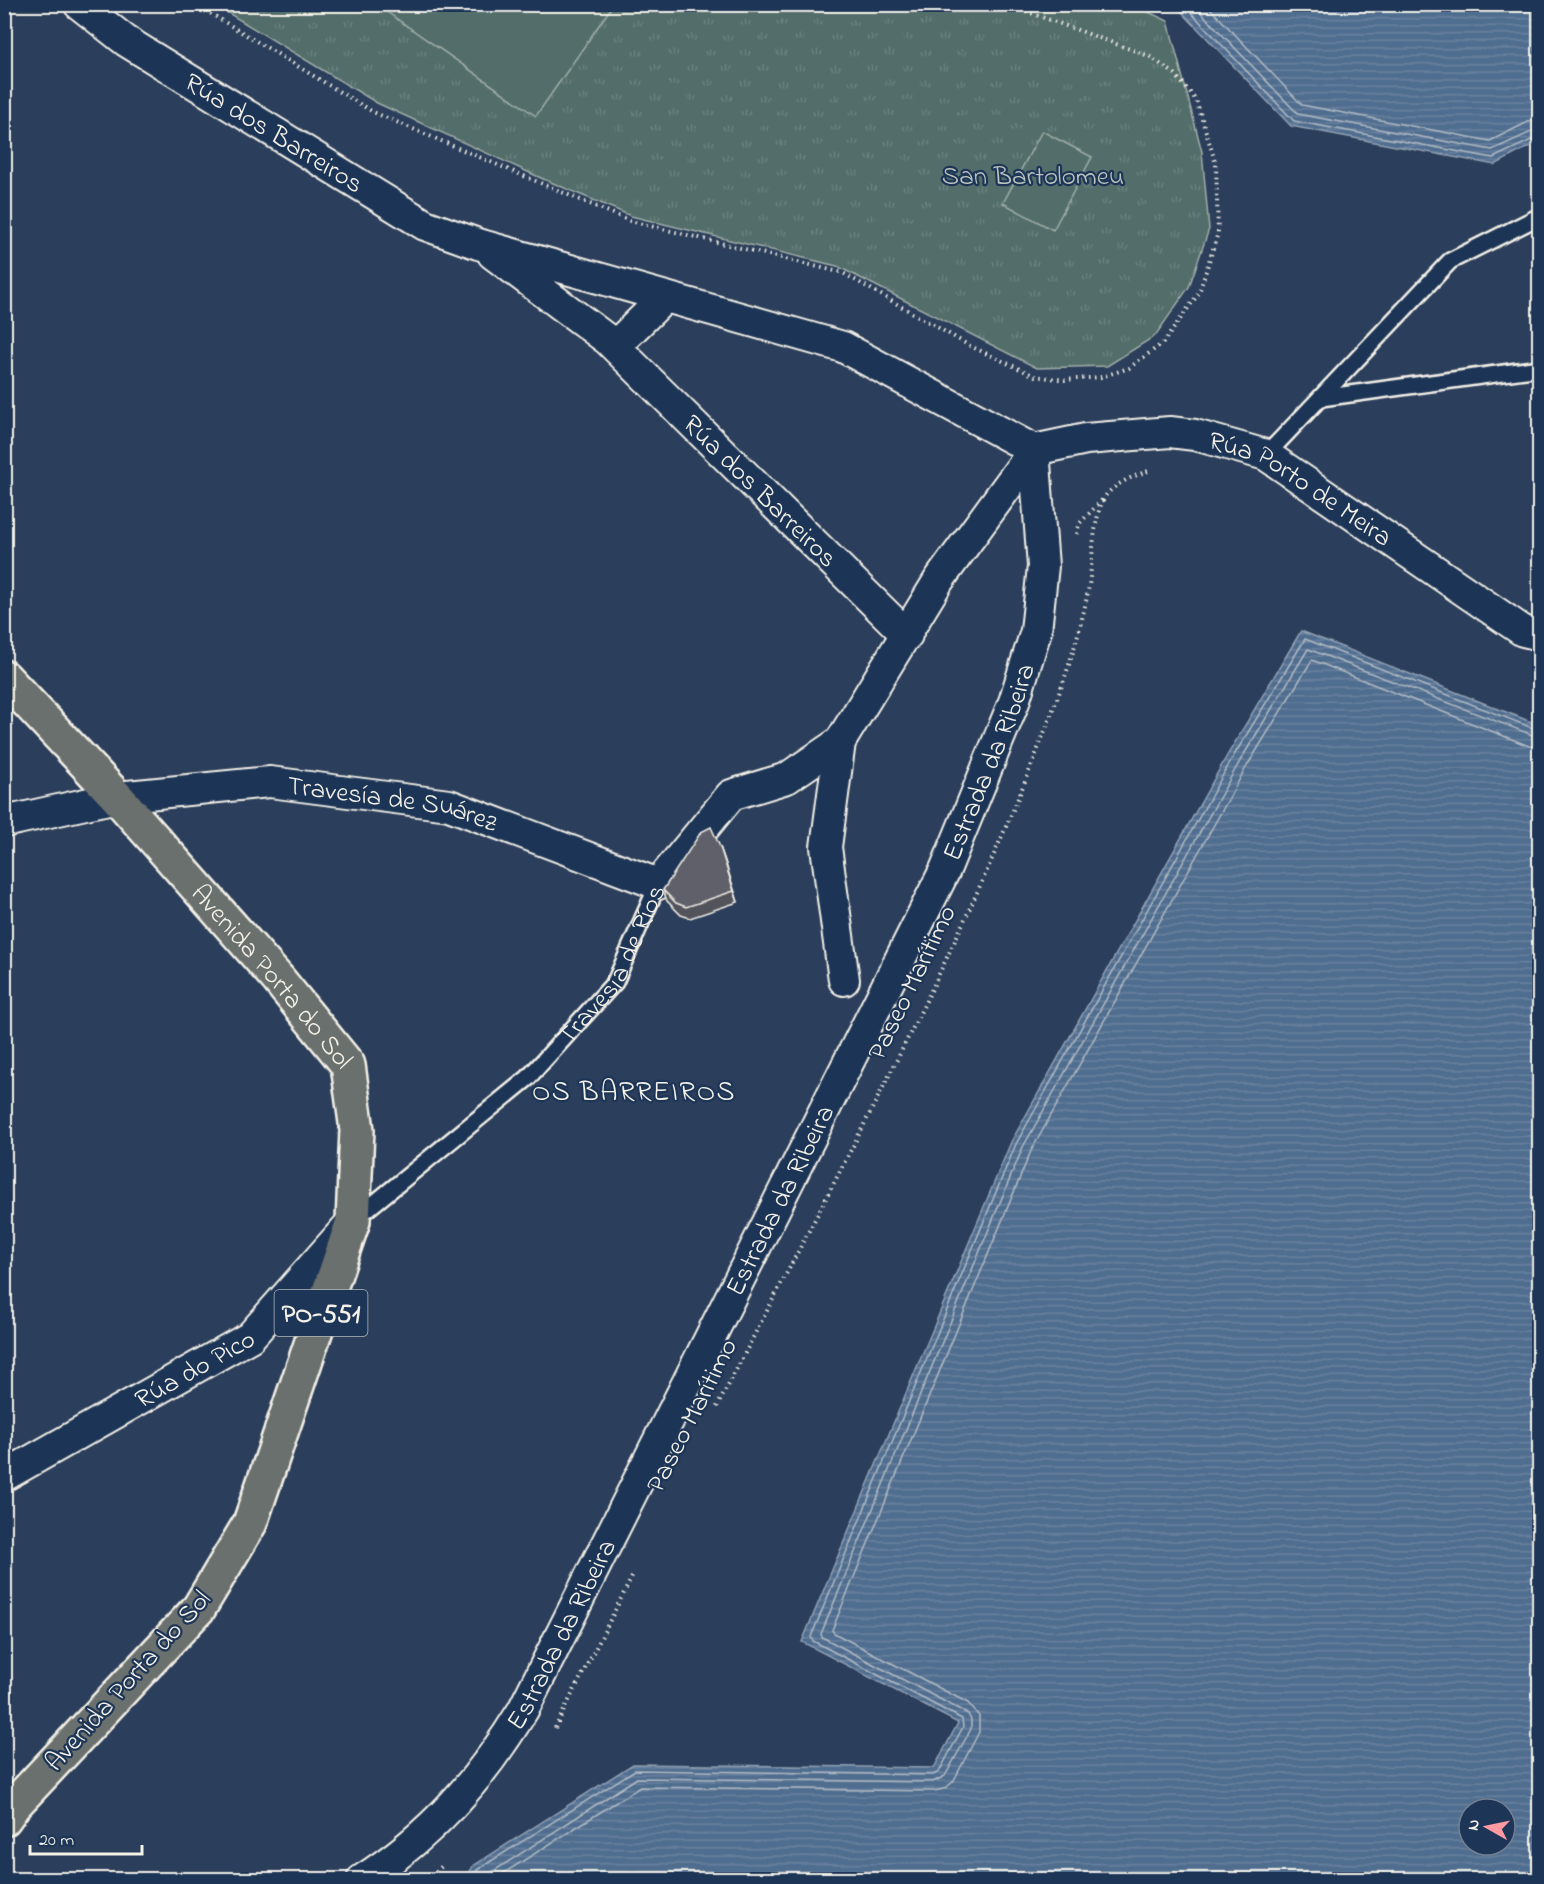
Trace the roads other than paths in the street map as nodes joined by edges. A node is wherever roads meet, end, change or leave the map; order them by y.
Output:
1 (79, 4) edge
2 (1539, 216) edge
3 (478, 244) junction
4 (665, 297) junction
5 (615, 346) junction
6 (1539, 368) edge
7 (1321, 398) junction
8 (1034, 450) junction
9 (1266, 455) junction
10 (1539, 634) edge
11 (907, 635) junction
12 (4, 677) edge
13 (840, 742) junction
14 (117, 797) junction
15 (4, 822) edge
16 (658, 884) junction
17 (844, 980) dead end
18 (353, 1221) junction
19 (4, 1476) edge
20 (4, 1819) edge
21 (363, 1880) edge

1 - 3 street, Rúa dos Barreiros
2 - 7 lane
3 - 4 street, Rúa dos Barreiros
3 - 5 street, Rúa dos Barreiros
4 - 5 street
4 - 8 street, Rúa dos Barreiros
5 - 11 street, Rúa dos Barreiros
6 - 7 lane
7 - 9 lane
8 - 9 street, Rúa Porto de Meira
8 - 11 street
8 - 21 street, Estrada da Ribeira
9 - 10 street, Rúa Porto de Meira
11 - 13 street
12 - 14 main road, Avenida Porta do Sol / PO-551
13 - 16 street, Travesía de Ríos
13 - 17 street
14 - 15 street, Travesía de Suárez
14 - 16 street, Travesía de Suárez
14 - 18 main road, Avenida Porta do Sol / PO-551
16 - 18 lane, Travesía de Ríos
18 - 19 street, Rúa do Pico
18 - 20 main road, Avenida Porta do Sol / PO-551

